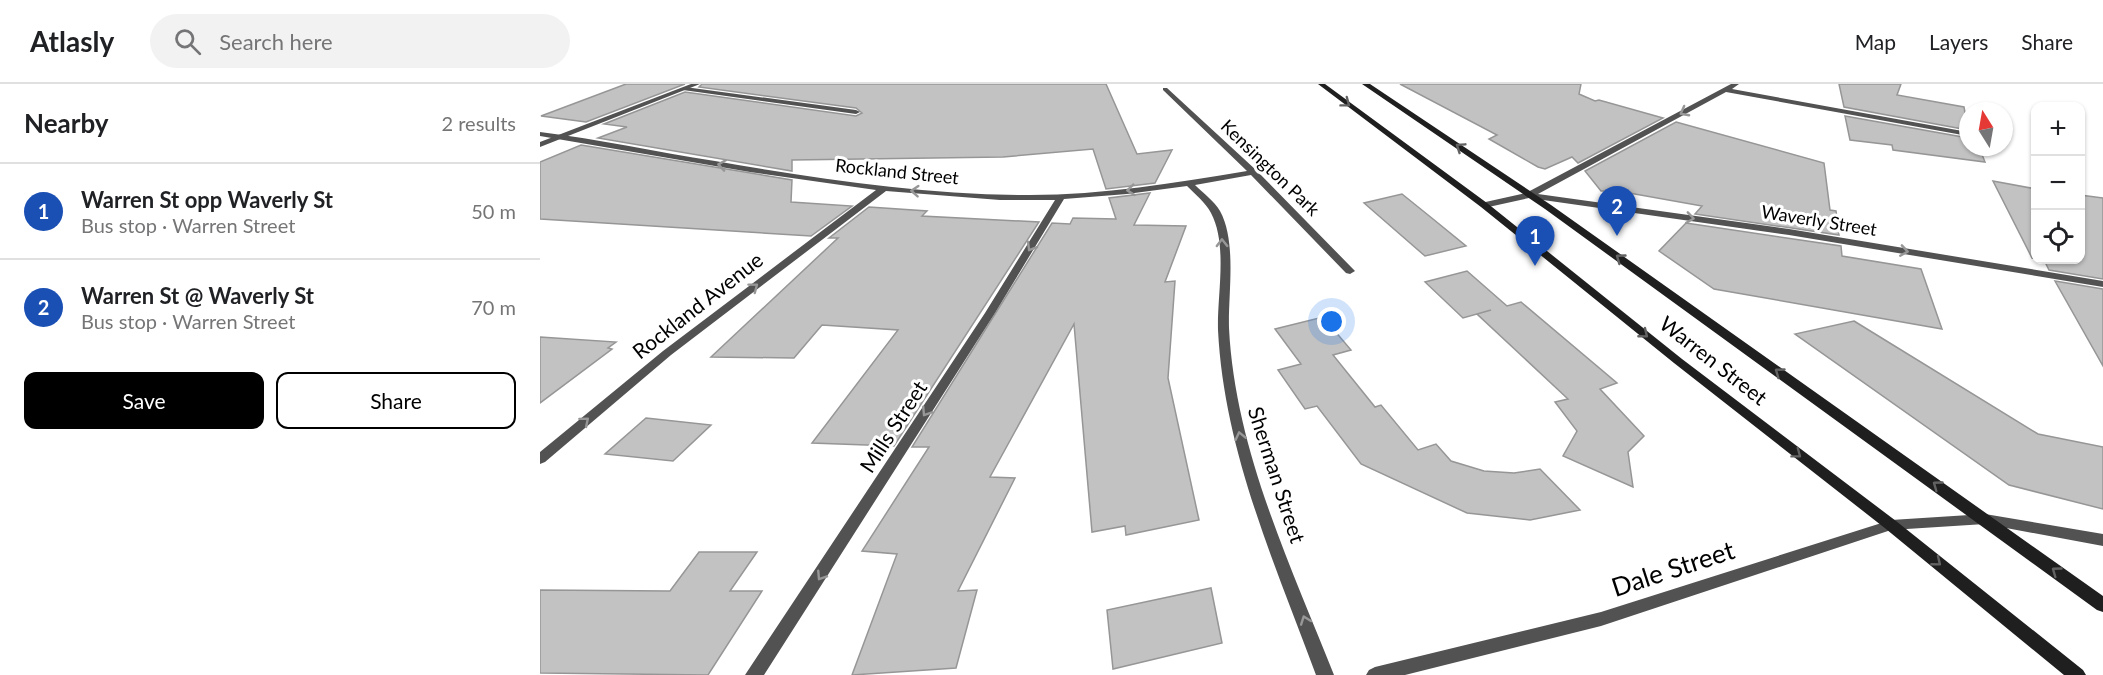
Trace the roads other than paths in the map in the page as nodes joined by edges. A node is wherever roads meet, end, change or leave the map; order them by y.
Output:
1 (697, 84) edge
2 (1321, 84) edge
3 (1365, 84) edge
4 (1736, 84) edge
5 (686, 89) junction
6 (1165, 89) dead end
7 (1725, 90) junction
8 (856, 112) dead end
9 (1959, 132) edge
10 (540, 134) edge
11 (562, 137) junction
12 (540, 146) edge
13 (1253, 172) junction
14 (1189, 183) junction
15 (882, 189) junction
16 (1529, 195) junction
17 (1061, 197) junction
18 (1484, 205) junction
19 (1350, 271) dead end
20 (2103, 284) edge
21 (540, 459) edge
22 (1985, 519) junction
23 (1891, 525) junction
24 (2103, 540) edge
25 (2103, 605) edge
26 (754, 675) edge
27 (1325, 675) edge
28 (1376, 675) edge
29 (2077, 675) edge

1 - 5 street
2 -> 18 main road, Warren Street
16 -> 3 main road, Warren Street
4 - 7 street
5 - 8 street
5 - 11 street
6 - 13 street, Kensington Park
7 - 9 street
7 -> 16 street
10 - 11 street, Rockland Street
11 - 12 street
15 -> 11 street, Rockland Street
13 - 14 street, Rockland Street
13 - 19 street, Kensington Park
14 -> 17 street, Rockland Street
27 -> 14 street, Sherman Street
17 -> 15 street, Rockland Street
21 -> 15 street, Rockland Avenue
16 - 18 street
16 -> 20 street, Waverly Street
22 -> 16 main road, Warren Street
17 -> 26 street, Mills Street
18 -> 23 main road, Warren Street
22 - 23 street, Dale Street
22 - 24 street, Dale Street
25 -> 22 main road, Warren Street
23 - 28 street, Dale Street
23 -> 29 main road, Warren Street

